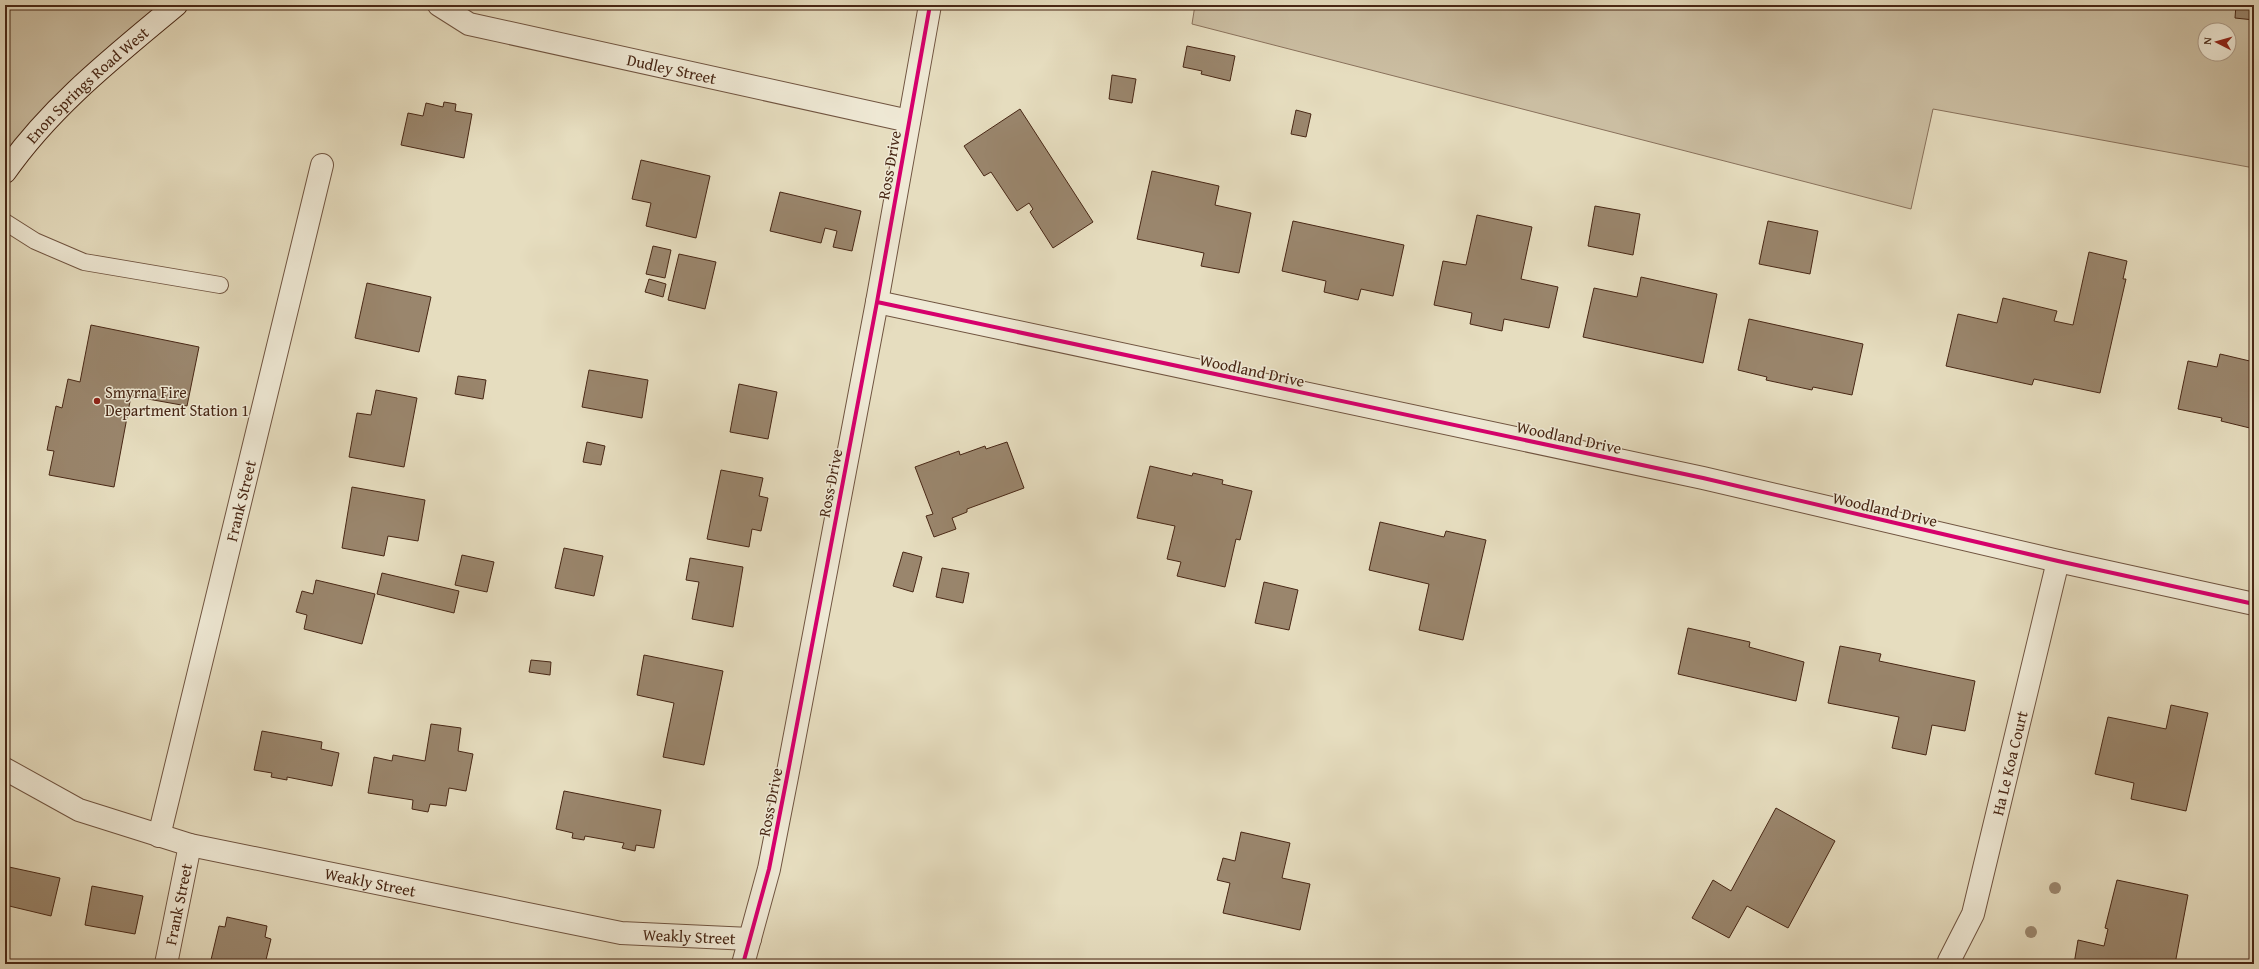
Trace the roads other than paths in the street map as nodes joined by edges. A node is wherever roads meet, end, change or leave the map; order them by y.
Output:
1 (176, 5) edge
2 (438, 5) edge
3 (930, 5) edge
4 (908, 121) junction
5 (7, 164) edge
6 (322, 165) dead end
7 (5, 222) edge
8 (220, 285) dead end
9 (877, 302) junction
10 (2058, 561) junction
11 (2254, 604) edge
12 (5, 769) edge
13 (159, 836) junction
14 (190, 845) junction
15 (750, 939) junction
16 (1949, 961) dead end
17 (166, 964) edge
18 (743, 964) edge

1 - 5 street, Enon Springs Road West
2 - 4 street, Dudley Street
3 - 4 street, Ross Drive
4 - 9 street, Ross Drive
6 - 13 street, Frank Street
7 - 8 lane
9 - 10 street, Woodland Drive
9 - 15 street, Ross Drive
10 - 11 street, Woodland Drive
10 - 16 street, Ha Le Koa Court
12 - 13 street, Weakly Street
13 - 14 street, Weakly Street
14 - 15 street, Weakly Street
14 - 17 street, Frank Street
15 - 18 street, Ross Drive

